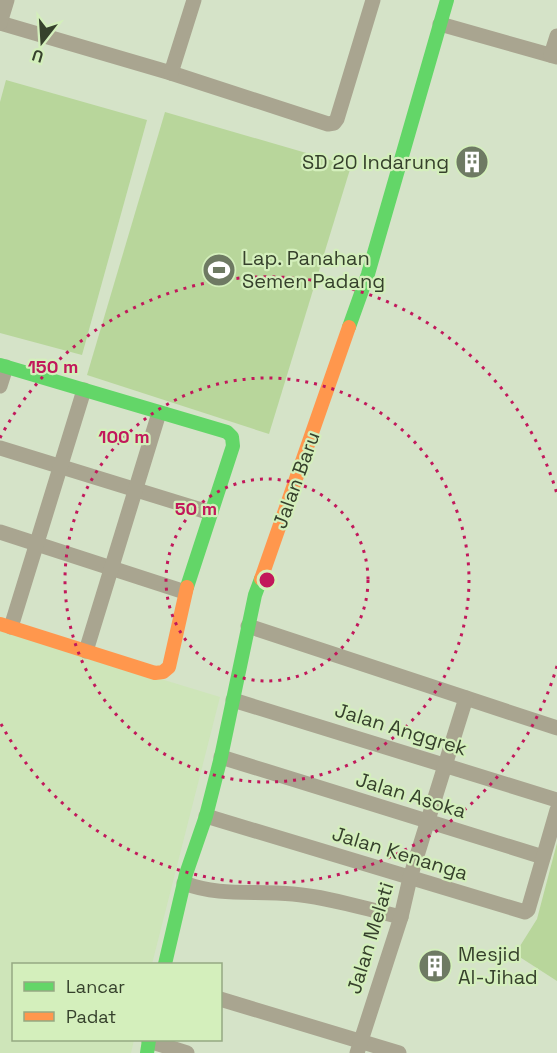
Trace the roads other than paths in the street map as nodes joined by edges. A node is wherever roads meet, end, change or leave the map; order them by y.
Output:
1 (7, 0) edge
2 (194, 0) edge
3 (373, 0) edge
4 (447, 0) edge
5 (0, 23) edge
6 (440, 24) junction
7 (557, 36) edge
8 (554, 56) edge
9 (171, 73) junction
10 (3, 366) edge
11 (0, 386) edge
12 (84, 390) junction
13 (159, 413) junction
14 (0, 448) edge
15 (61, 466) junction
16 (134, 490) junction
17 (211, 513) junction
18 (0, 532) edge
19 (36, 543) junction
20 (111, 568) junction
21 (185, 592) junction
22 (6, 625) edge
23 (248, 626) junction
24 (86, 651) junction
25 (466, 698) junction
26 (233, 700) junction
27 (557, 728) edge
28 (221, 757) junction
29 (446, 765) junction
30 (557, 800) edge
31 (557, 810) edge
32 (206, 816) junction
33 (428, 822) junction
34 (543, 857) junction
35 (410, 878) junction
36 (184, 883) junction
37 (401, 917) junction
38 (165, 963) edge
39 (222, 1000) edge
40 (148, 1045) edge
41 (358, 1047) edge
42 (188, 1053) edge
43 (399, 1053) edge

1 - 5 street
2 - 9 street
3 - 9 street
4 - 6 street, Jalan Baru
5 - 9 street
6 - 8 street
6 - 23 street, Jalan Baru
7 - 8 street
10 - 11 street
10 - 12 street
12 - 13 street
12 - 15 street
13 - 16 street
13 - 17 street
14 - 15 street
15 - 16 street
15 - 19 street
16 - 17 street
16 - 20 street
17 - 21 street
18 - 19 street
19 - 20 street
19 - 22 street
20 - 21 street
20 - 24 street
21 - 24 street
22 - 24 street
23 - 25 street
23 - 26 street, Jalan Baru
25 - 27 street
25 - 29 street, Jalan Melati
26 - 28 street, Jalan Baru
26 - 29 street, Jalan Anggrek
28 - 32 street, Jalan Baru
28 - 33 street, Jalan Asoka
29 - 30 street, Jalan Anggrek
29 - 33 street, Jalan Melati
31 - 34 street
32 - 35 street, Jalan Kenanga
32 - 36 street, Jalan Baru
33 - 34 street, Jalan Asoka
33 - 35 street, Jalan Melati
34 - 35 street, Jalan Kenanga
35 - 37 street, Jalan Melati
36 - 37 street
36 - 38 street, Jalan Baru
37 - 41 street, Jalan Melati
39 - 41 street
40 - 42 street
41 - 43 street

